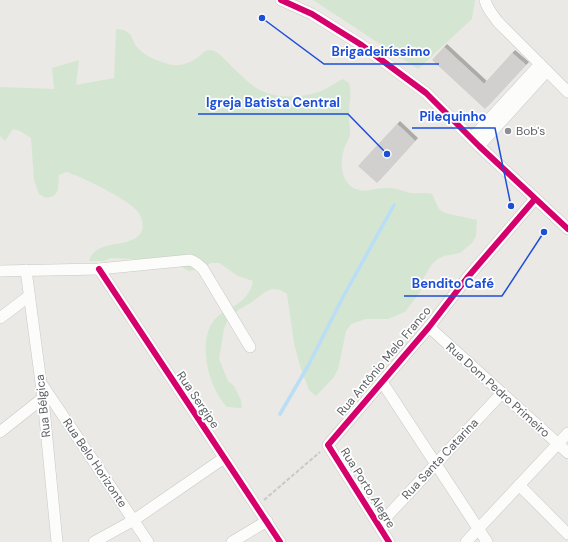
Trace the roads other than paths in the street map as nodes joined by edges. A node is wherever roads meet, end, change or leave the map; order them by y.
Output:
1 (281, 0) edge
2 (485, 0) edge
3 (544, 68) junction
4 (566, 87) edge
5 (475, 142) junction
6 (535, 200) junction
7 (568, 229) edge
8 (99, 269) junction
9 (26, 270) junction
10 (0, 271) edge
11 (29, 296) junction
12 (0, 318) edge
13 (428, 327) junction
14 (250, 346) dead end
15 (382, 382) junction
16 (41, 384) junction
17 (501, 394) junction
18 (43, 398) junction
19 (0, 432) edge
20 (568, 433) edge
21 (557, 444) junction
22 (328, 445) joint
23 (568, 453) edge
24 (224, 458) junction
25 (436, 464) junction
26 (519, 485) junction
27 (134, 520) junction
28 (267, 522) junction
29 (379, 525) junction
30 (479, 528) junction
31 (568, 534) edge
32 (57, 542) edge
33 (94, 542) edge
34 (148, 542) edge
35 (232, 542) edge
36 (280, 542) edge
37 (389, 542) edge
38 (466, 542) edge
39 (487, 542) edge

1 - 5 street
2 - 3 street
3 - 4 street
3 - 5 street
5 - 6 street
6 - 7 street
6 - 13 street, Rua Antônio Melo Franco
8 - 9 street
8 - 14 street
8 - 24 street, Rua Sergipe
9 - 10 street
9 - 11 street, Rua Bélgica
11 - 12 street
11 - 16 street, Rua Bélgica
13 - 15 street, Rua Antônio Melo Franco
13 - 17 street, Rua Dom Pedro Primeiro
15 - 22 street, Rua Antônio Melo Franco
15 - 25 street
16 - 18 street, Rua Bélgica
16 - 27 street, Rua Belo Horizonte
17 - 21 street, Rua Dom Pedro Primeiro
17 - 25 street, Rua Santa Catarina
18 - 19 street
18 - 32 street, Rua Bélgica
20 - 21 street
21 - 23 street, Rua Dom Pedro Primeiro
21 - 26 street
22 - 29 street, Rua Porto Alegre
24 - 27 street
24 - 28 street, Rua Sergipe
25 - 29 street, Rua Santa Catarina
25 - 30 street
26 - 30 street
26 - 31 street
27 - 33 street
27 - 34 street, Rua Belo Horizonte
28 - 35 street
28 - 36 street, Rua Sergipe
29 - 37 street, Rua Porto Alegre
30 - 38 street
30 - 39 street

